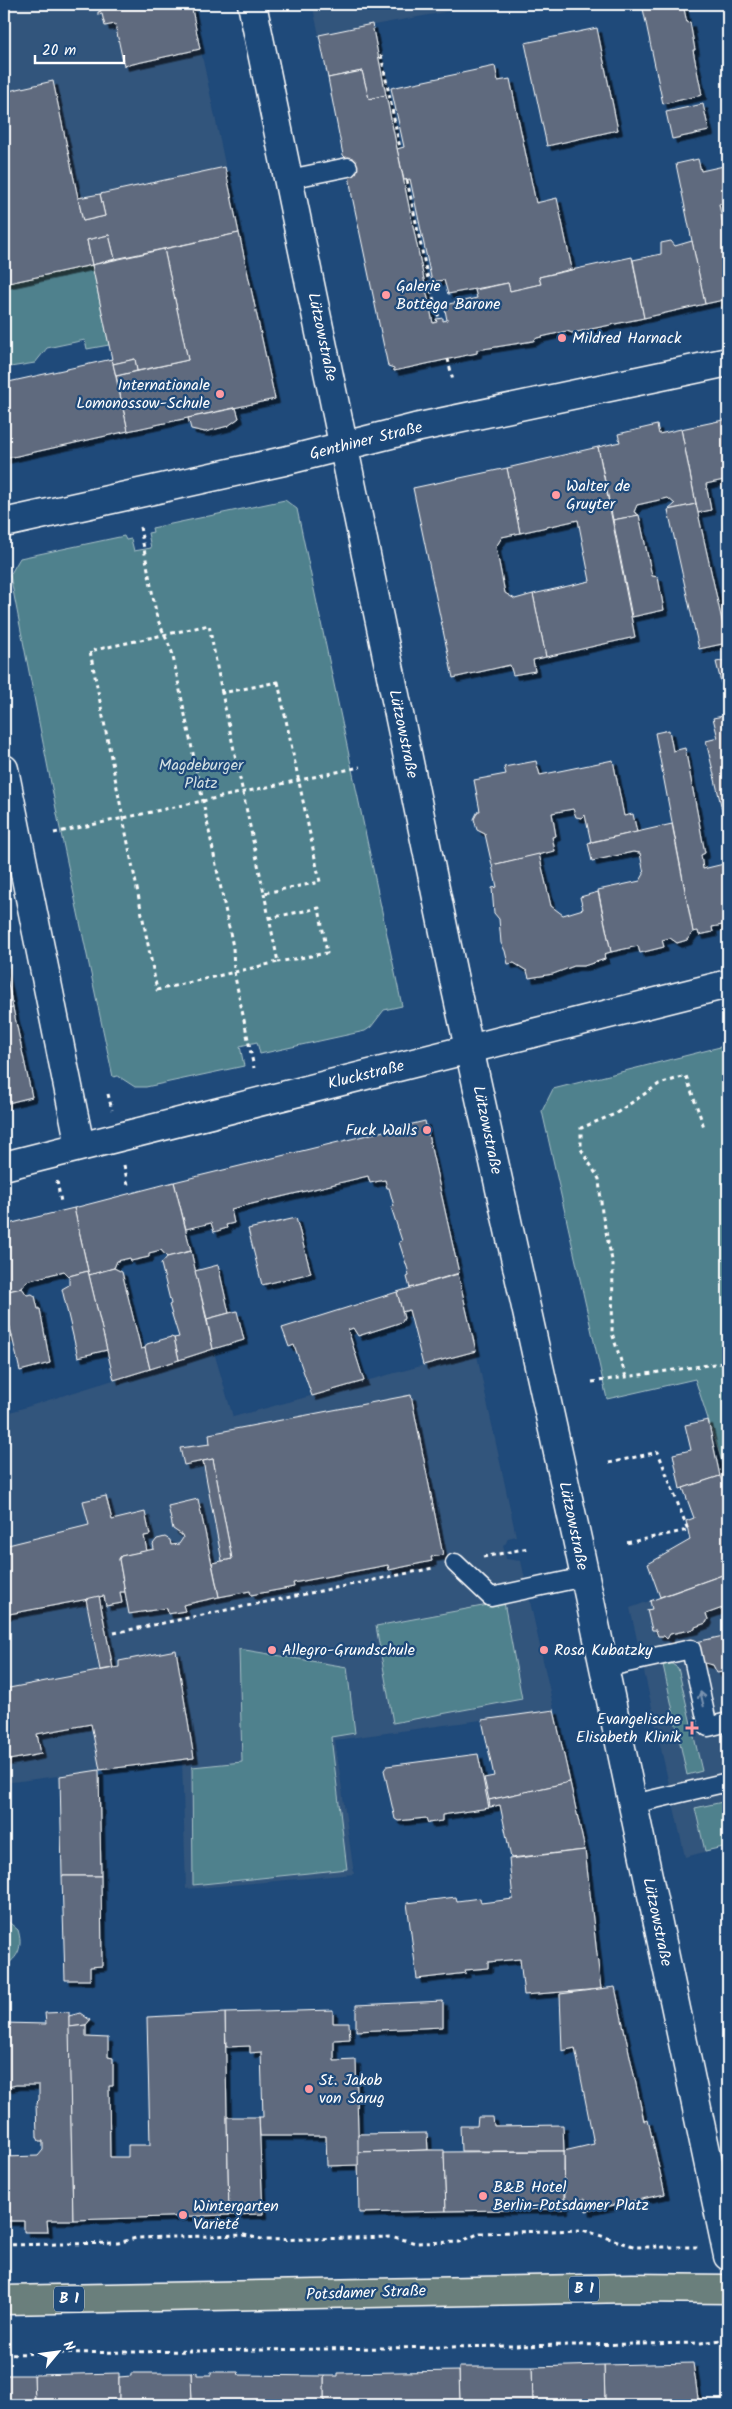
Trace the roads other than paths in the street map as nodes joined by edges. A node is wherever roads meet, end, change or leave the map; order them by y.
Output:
1 (252, 4) edge
2 (349, 173) dead end
3 (290, 185) junction
4 (728, 362) edge
5 (344, 446) junction
6 (4, 522) edge
7 (4, 770) edge
8 (728, 984) edge
9 (469, 1049) junction
10 (80, 1146) junction
11 (4, 1166) edge
12 (455, 1563) road end
13 (584, 1577) junction
14 (604, 1668) junction
15 (728, 1722) edge
16 (728, 1782) edge
17 (633, 1804) junction
18 (728, 2256) edge
19 (728, 2289) edge
20 (4, 2300) edge

1 - 3 street, Lützowstraße
2 - 3 lane
3 - 5 street, Lützowstraße
4 - 5 street, Genthiner Straße
5 - 6 street, Genthiner Straße
5 - 9 street, Lützowstraße
7 - 10 street
8 - 9 street, Kluckstraße
9 - 10 street, Kluckstraße
9 - 13 street, Lützowstraße
10 - 11 street, Kluckstraße
12 - 13 lane
13 - 14 street, Lützowstraße
15 -> 14 lane
14 - 17 street, Lützowstraße
16 - 17 lane
17 - 18 street, Lützowstraße
19 - 20 main road, Potsdamer Straße / B 1

